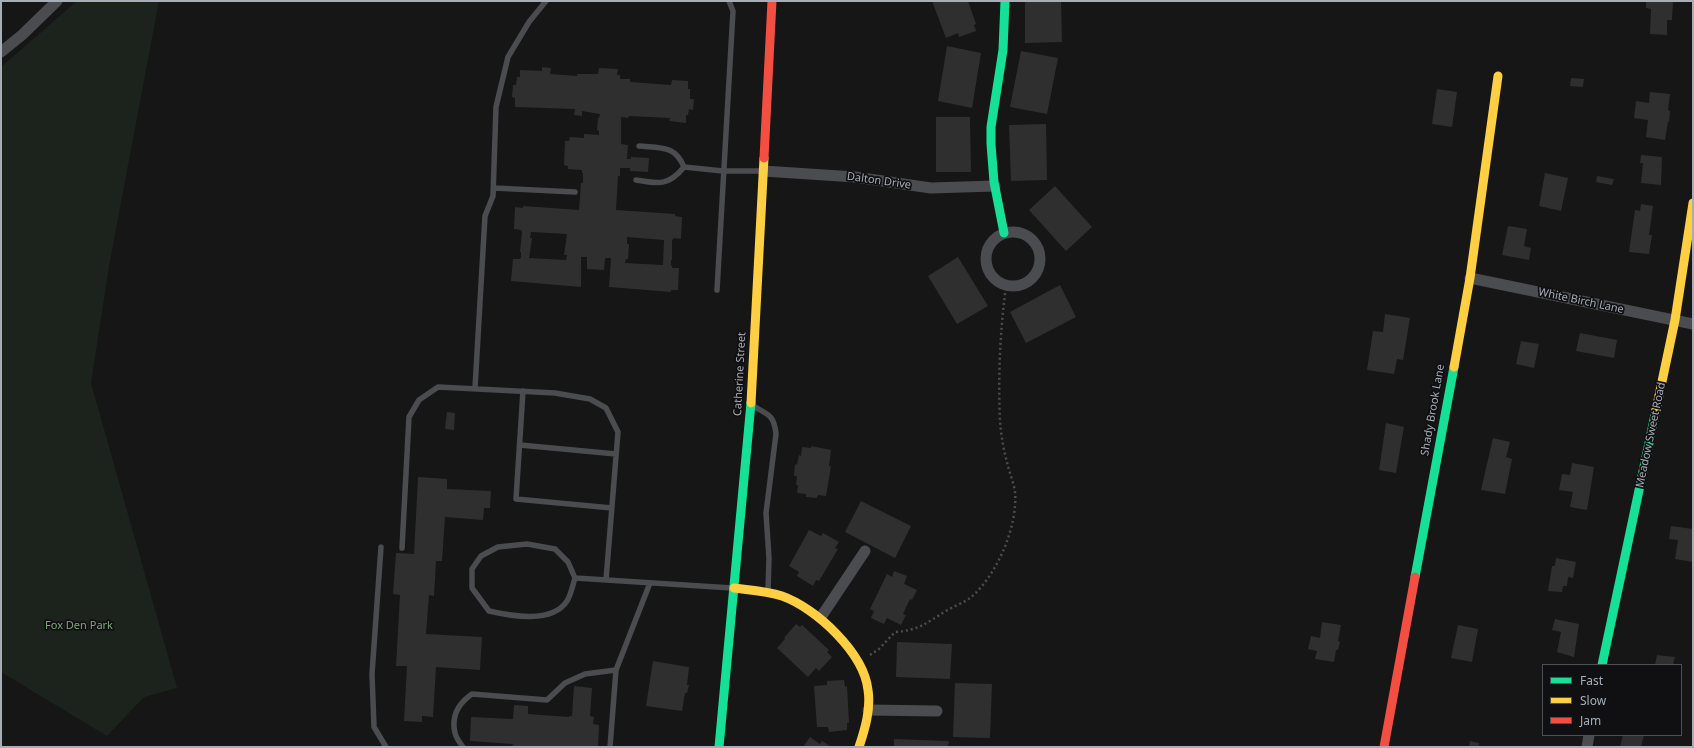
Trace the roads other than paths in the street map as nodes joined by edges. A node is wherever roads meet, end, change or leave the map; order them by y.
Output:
1 (56, 1) edge
2 (546, 1) edge
3 (729, 1) edge
4 (772, 1) edge
5 (1005, 1) edge
6 (1, 52) edge
7 (1498, 76) dead end
8 (640, 146) dead end
9 (684, 167) junction
10 (723, 170) junction
11 (763, 171) junction
12 (636, 180) dead end
13 (995, 186) junction
14 (494, 188) junction
15 (575, 192) dead end
16 (1693, 203) edge
17 (1004, 233) junction
18 (1470, 278) junction
19 (717, 290) dead end
20 (1675, 320) junction
21 (1693, 324) edge
22 (476, 388) junction
23 (523, 391) junction
24 (751, 404) junction
25 (520, 445) junction
26 (616, 454) junction
27 (612, 508) junction
28 (381, 546) dead end
29 (402, 548) dead end
30 (865, 551) dead end
31 (575, 578) junction
32 (606, 580) junction
33 (650, 583) junction
34 (734, 588) junction
35 (768, 592) junction
36 (821, 617) junction
37 (1602, 664) edge
38 (616, 670) junction
39 (868, 710) junction
40 (937, 711) dead end
41 (1589, 736) edge
42 (386, 747) edge
43 (463, 747) edge
44 (610, 747) edge
45 (719, 747) edge
46 (859, 747) edge
47 (1384, 747) edge
48 (1587, 747) edge

1 - 6 street
2 - 14 lane
3 - 10 lane
4 - 11 street, Catherine Street
5 - 13 street
7 - 18 street, Shady Brook Lane
8 - 9 lane
9 - 10 lane
9 - 12 lane
10 - 11 lane
10 - 19 lane
11 - 13 street, Dalton Drive
11 - 24 street, Catherine Street
13 - 17 street
14 - 15 lane
14 - 22 lane
16 - 20 street, Meadow Sweet Road
17 - 17 street
18 - 20 street, White Birch Lane
18 - 47 street, Shady Brook Lane
20 - 21 street, White Birch Lane
20 - 37 street, Meadow Sweet Road
22 - 23 lane
22 - 29 lane
23 - 25 lane
23 - 26 lane
24 - 34 street, Catherine Street
24 - 35 lane
25 - 26 lane
25 - 27 lane
26 - 27 lane
27 - 32 lane
28 - 42 lane
30 - 36 street
31 - 31 lane
31 - 32 lane
32 - 33 lane
33 - 34 lane
33 - 38 lane
34 - 35 street
34 - 45 street, Catherine Street
35 - 36 street
36 - 39 street
38 - 43 lane
38 - 44 lane
39 - 40 street
39 - 46 street
41 - 48 street

